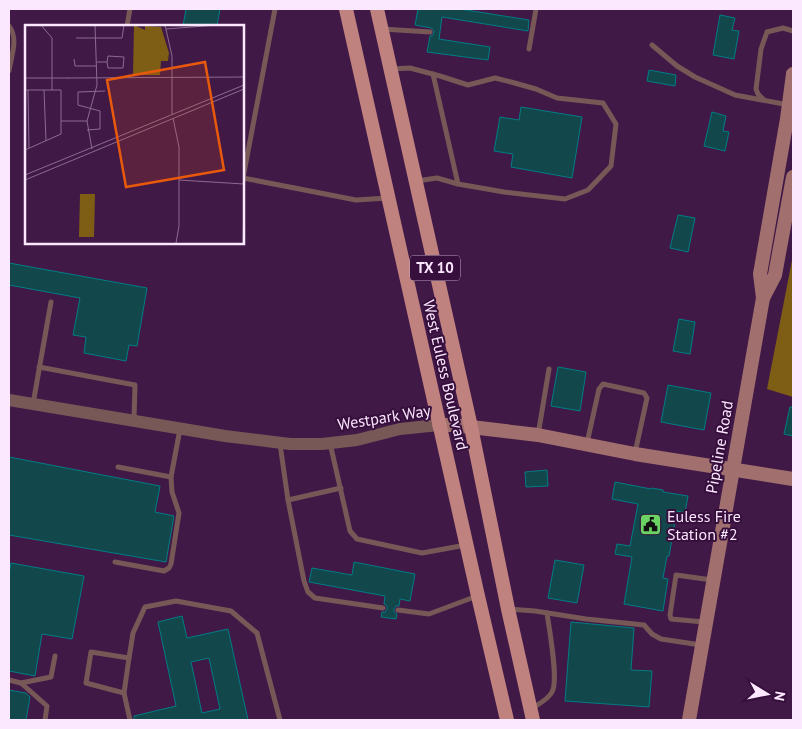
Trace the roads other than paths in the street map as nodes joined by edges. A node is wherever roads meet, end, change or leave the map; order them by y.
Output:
1 (130, 9) edge
2 (275, 9) edge
3 (346, 9) edge
4 (377, 9) edge
5 (536, 9) edge
6 (127, 25) edge
7 (9, 26) edge
8 (381, 29) junction
9 (793, 31) edge
10 (430, 32) dead end
11 (652, 45) dead end
12 (529, 49) dead end
13 (390, 69) junction
14 (9, 71) edge
15 (433, 74) junction
16 (793, 74) edge
17 (764, 100) junction
18 (789, 105) junction
19 (790, 120) edge
20 (244, 172) edge
21 (244, 177) edge
22 (793, 177) edge
23 (416, 181) junction
24 (458, 184) junction
25 (388, 198) junction
26 (763, 298) junction
27 (51, 302) dead end
28 (39, 367) junction
29 (550, 369) dead end
30 (9, 400) edge
31 (33, 404) junction
32 (134, 421) junction
33 (439, 425) junction
34 (471, 427) junction
35 (180, 428) junction
36 (538, 435) junction
37 (280, 443) junction
38 (330, 443) junction
39 (587, 444) junction
40 (635, 454) junction
41 (118, 468) dead end
42 (732, 470) junction
43 (171, 477) junction
44 (793, 479) edge
45 (341, 488) junction
46 (288, 500) junction
47 (466, 545) junction
48 (115, 562) dead end
49 (713, 580) junction
50 (478, 596) junction
51 (383, 608) dead end
52 (508, 609) junction
53 (398, 610) dead end
54 (547, 613) junction
55 (705, 623) junction
56 (701, 645) junction
57 (55, 656) dead end
58 (129, 658) junction
59 (9, 680) edge
60 (21, 683) junction
61 (124, 693) junction
62 (532, 715) edge
63 (45, 720) edge
64 (130, 720) edge
65 (280, 720) edge
66 (507, 720) edge
67 (689, 720) edge

1 - 6 lane
2 - 20 lane
3 - 25 main road, West Euless Boulevard / TX 10
4 - 8 main road, West Euless Boulevard / TX 10
5 - 12 lane
7 - 14 lane
8 - 10 lane
8 - 13 main road, West Euless Boulevard / TX 10
9 - 17 lane
11 - 17 lane
13 - 15 lane
13 - 23 main road, West Euless Boulevard / TX 10
15 - 24 lane
15 - 24 lane
16 - 18 main road, Pipeline Road
17 - 18 lane
18 - 19 main road, Pipeline Road
19 - 26 main road, Pipeline Road
21 - 25 lane
22 - 26 main road, Pipeline Road
23 - 24 lane
23 - 34 main road, West Euless Boulevard / TX 10
25 - 33 main road, West Euless Boulevard / TX 10
26 - 42 main road, Pipeline Road
27 - 28 lane
28 - 31 lane
28 - 32 lane
29 - 36 lane
30 - 31 street, Westpark Way
31 - 32 street, Westpark Way
32 - 35 street, Westpark Way
33 - 34 main road, Westpark Way
33 - 38 street, Westpark Way
33 - 47 main road, West Euless Boulevard / TX 10
34 - 36 main road, Westpark Way
34 - 52 main road, West Euless Boulevard / TX 10
35 - 37 street, Westpark Way
35 - 43 lane
36 - 39 main road, Westpark Way
37 - 38 street, Westpark Way
37 - 46 lane
38 - 45 lane
39 - 40 main road, Westpark Way
39 - 40 lane
40 - 42 main road, Westpark Way
41 - 43 lane
42 - 44 main road, Westpark Way
42 - 49 main road, Pipeline Road
43 - 48 lane
45 - 46 lane
45 - 47 lane
46 - 51 lane
47 - 50 main road, West Euless Boulevard / TX 10
49 - 55 main road, Pipeline Road
49 - 55 lane
50 - 53 lane
50 - 66 main road, West Euless Boulevard / TX 10
52 - 54 lane
52 - 62 main road, West Euless Boulevard / TX 10
54 - 56 lane
54 - 62 lane
55 - 56 main road, Pipeline Road
56 - 67 main road, Pipeline Road
57 - 60 lane
58 - 61 lane
58 - 61 lane
58 - 65 lane
59 - 60 lane
60 - 63 lane
61 - 64 lane

